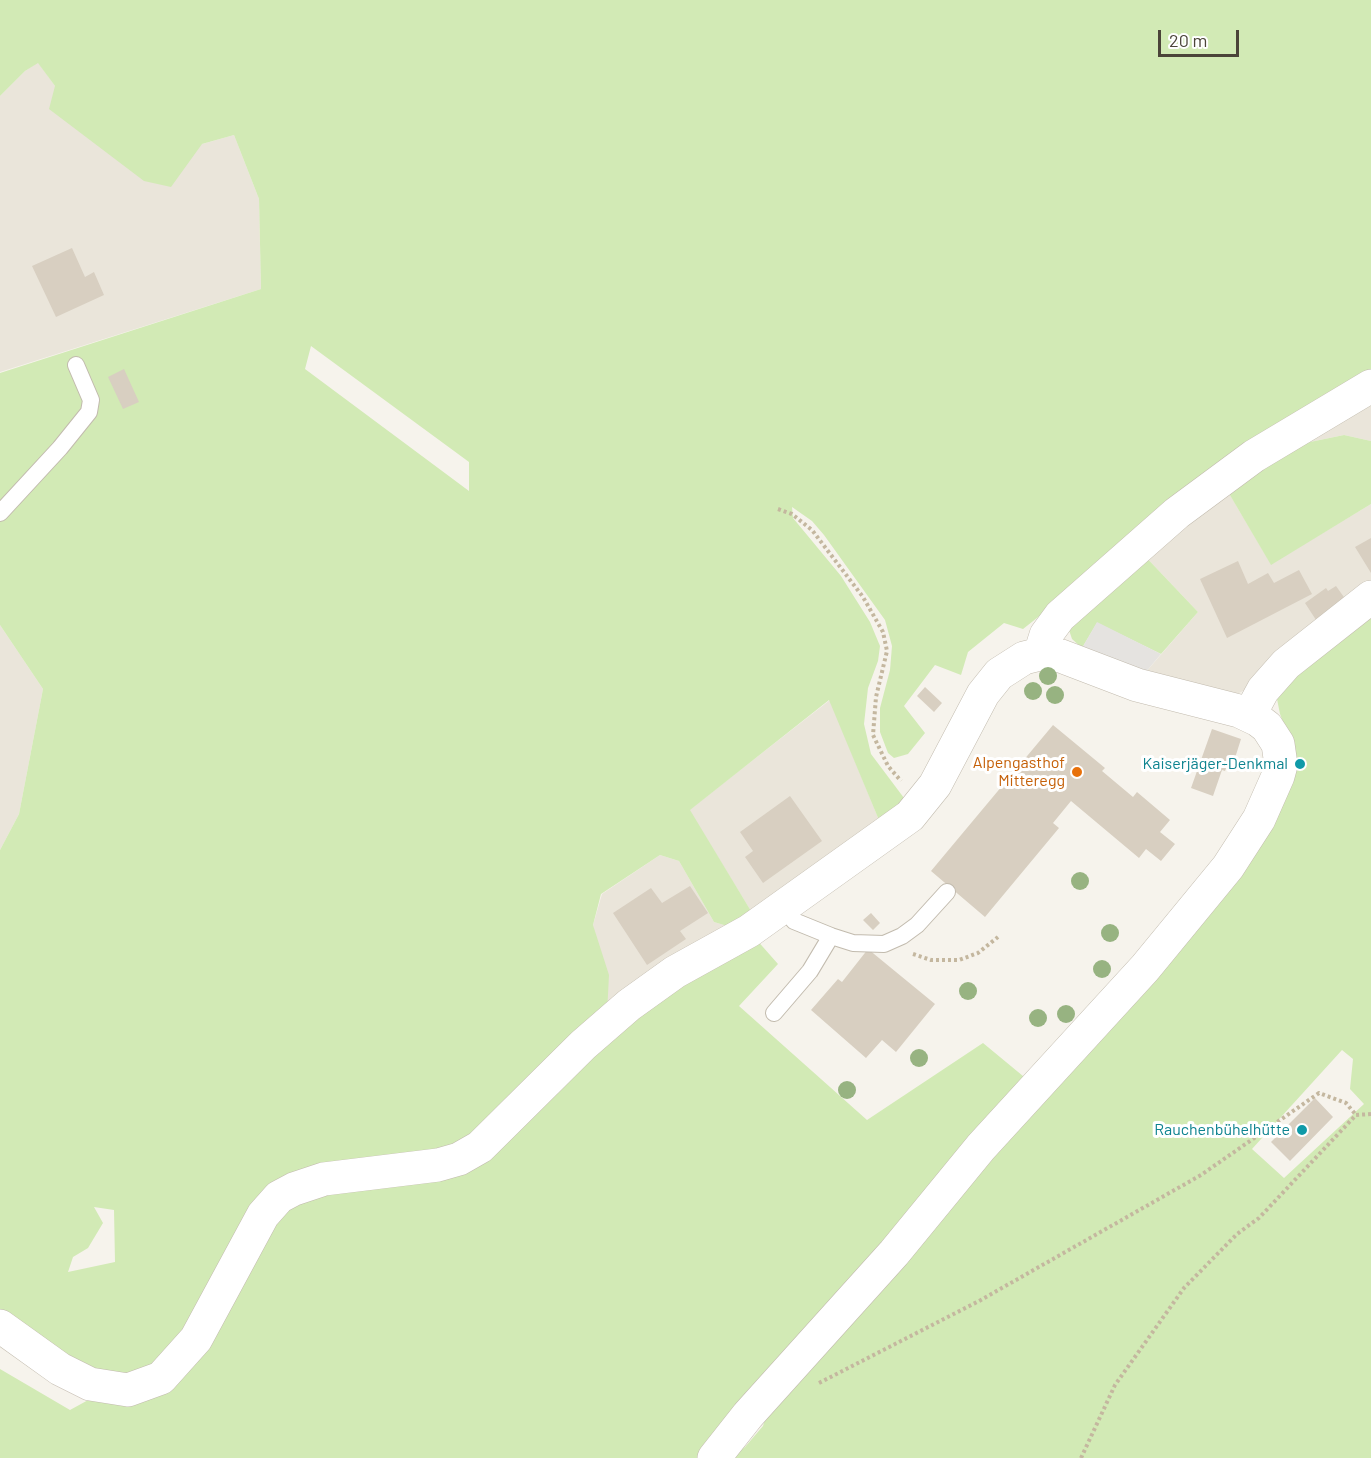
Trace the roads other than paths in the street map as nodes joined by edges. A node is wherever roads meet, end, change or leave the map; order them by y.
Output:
1 (76, 365) dead end
2 (1371, 386) edge
3 (0, 513) edge
4 (1371, 597) edge
5 (1040, 654) junction
6 (1250, 714) junction
7 (947, 892) dead end
8 (783, 907) junction
9 (831, 936) junction
10 (774, 1013) dead end
11 (0, 1326) edge
12 (714, 1458) edge

1 - 3 lane
2 - 5 street
4 - 6 street
5 - 6 street
5 - 8 street
6 - 12 street
7 - 9 lane
8 - 9 lane
8 - 11 street
9 - 10 lane

